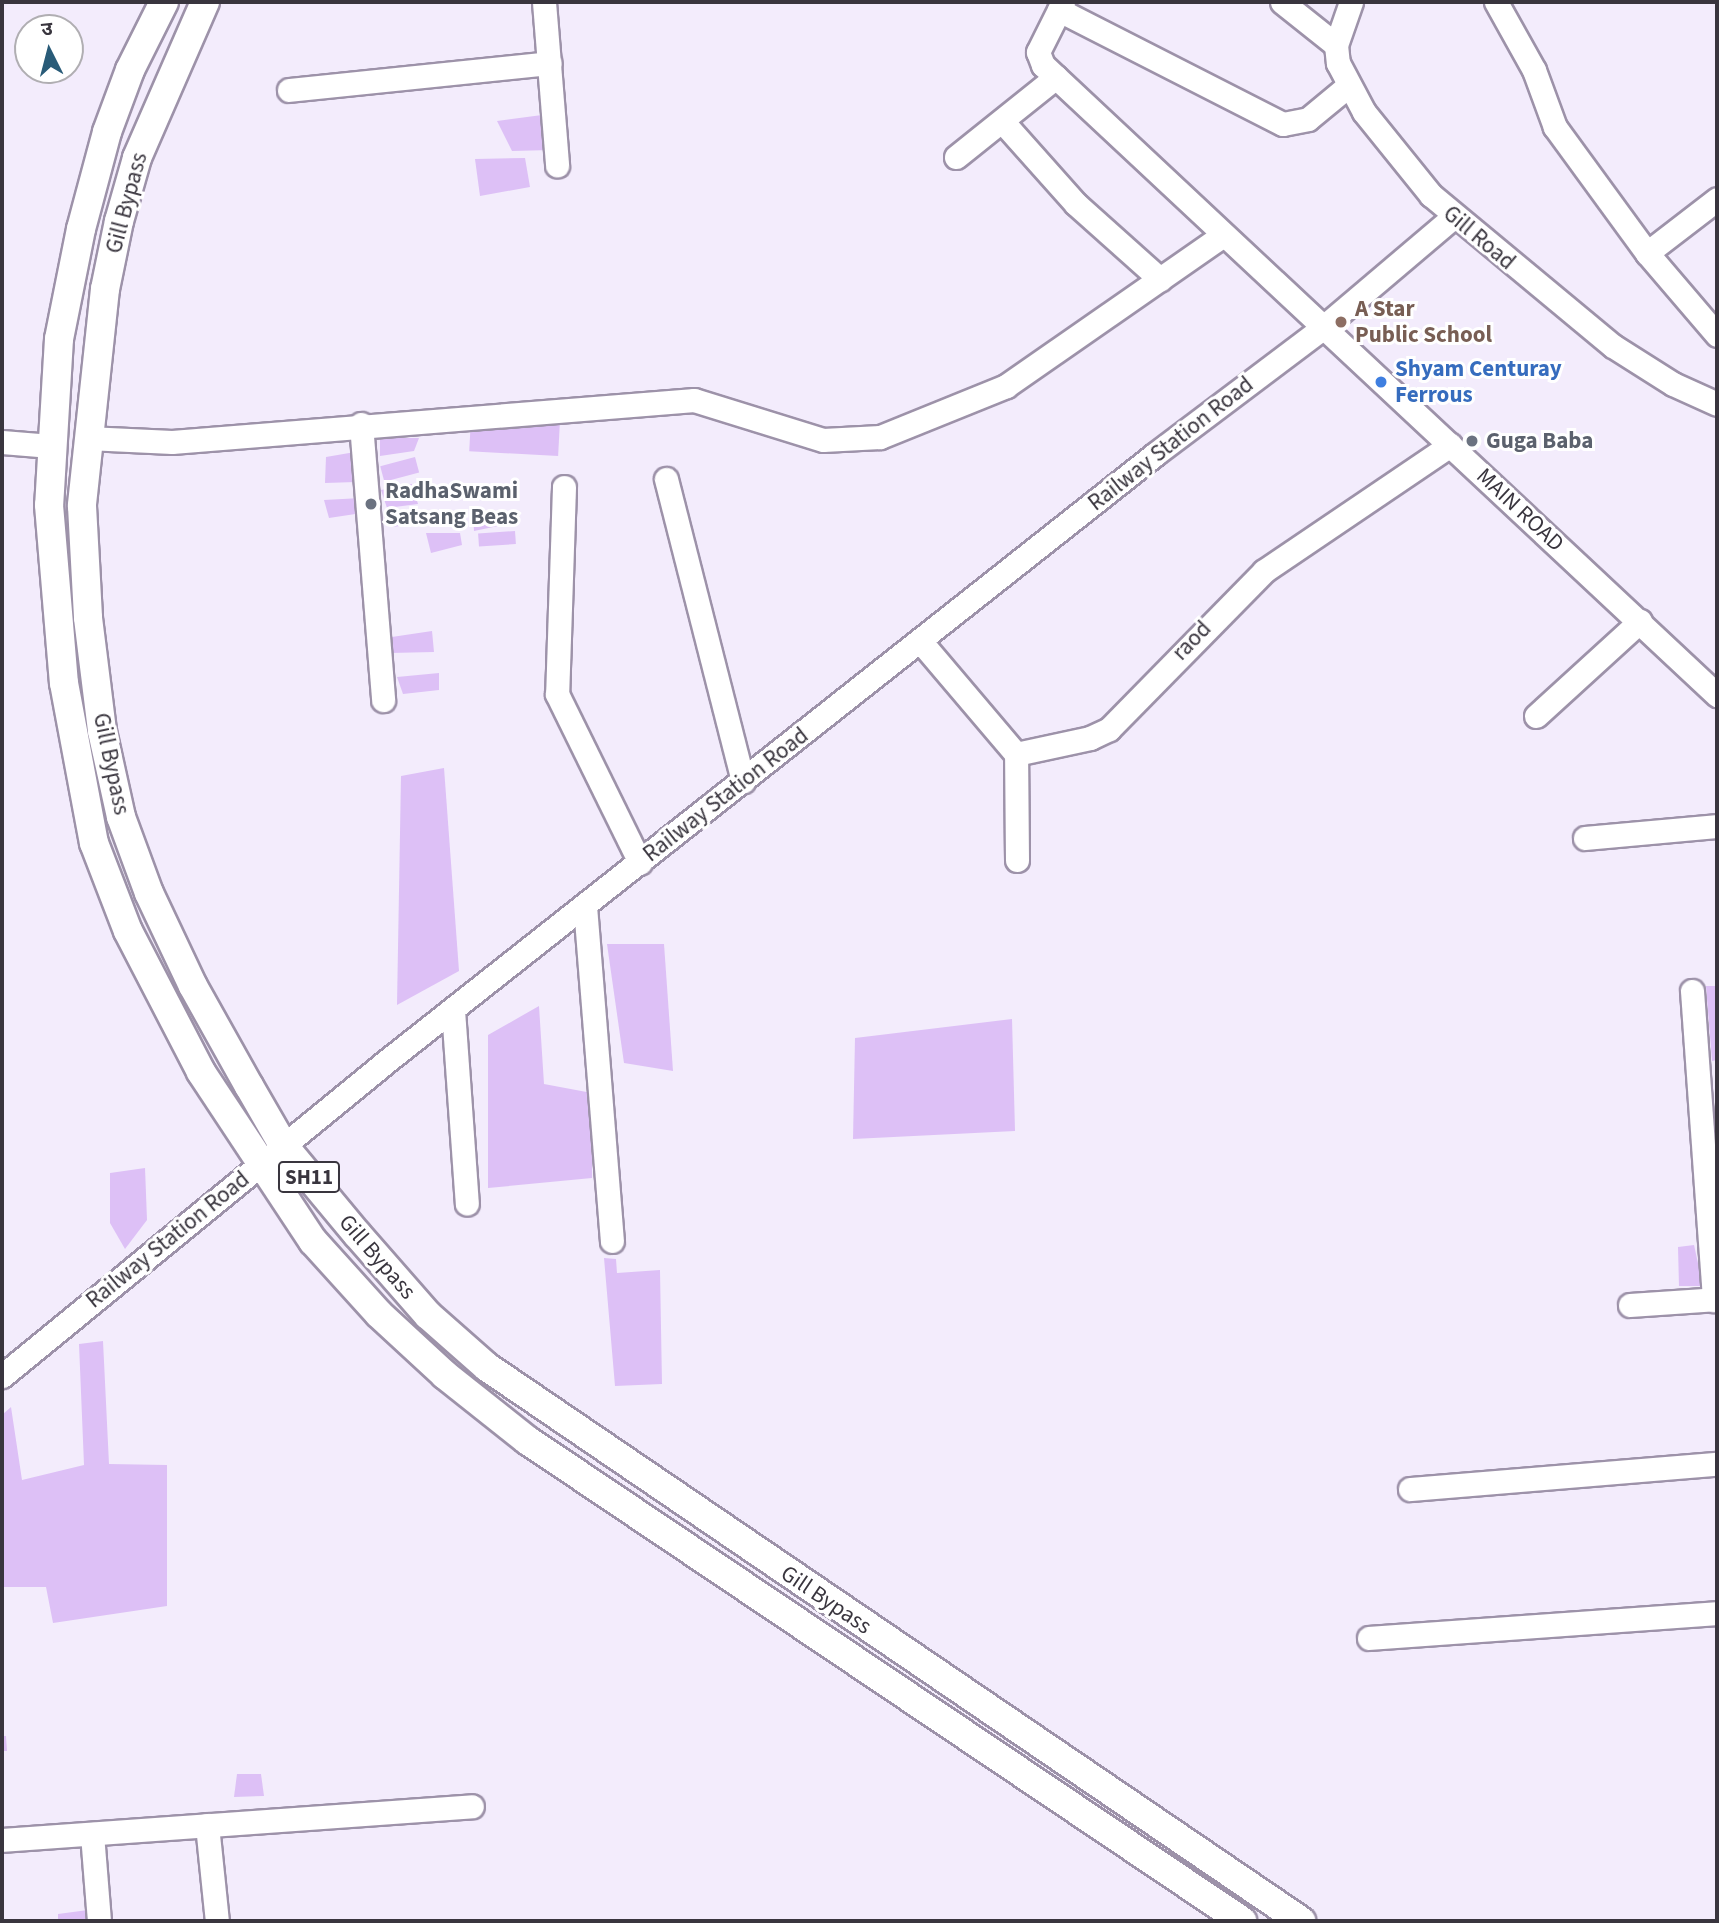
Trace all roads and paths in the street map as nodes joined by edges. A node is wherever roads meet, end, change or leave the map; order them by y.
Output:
1 (164, 2) edge
2 (205, 2) edge
3 (544, 2) edge
4 (1282, 2) edge
5 (1351, 2) edge
6 (1496, 2) edge
7 (1061, 6) edge
8 (1336, 45) junction
9 (550, 63) junction
10 (1056, 77) junction
11 (1348, 86) junction
12 (289, 90) dead end
13 (1002, 121) junction
14 (956, 157) dead end
15 (557, 164) dead end
16 (1717, 199) edge
17 (1453, 217) junction
18 (1223, 235) junction
19 (1647, 253) junction
20 (1160, 279) junction
21 (1321, 329) junction
22 (1717, 335) edge
23 (1717, 404) edge
24 (361, 424) junction
25 (87, 438) junction
26 (2, 442) edge
27 (1450, 445) junction
28 (51, 446) junction
29 (666, 480) dead end
30 (564, 487) dead end
31 (1640, 621) junction
32 (921, 642) junction
33 (1717, 695) edge
34 (383, 700) dead end
35 (1536, 716) dead end
36 (1016, 754) junction
37 (743, 781) junction
38 (1717, 826) edge
39 (1585, 838) dead end
40 (1017, 860) dead end
41 (640, 863) junction
42 (585, 906) junction
43 (1692, 991) dead end
44 (453, 1010) junction
45 (283, 1145) junction
46 (259, 1165) junction
47 (467, 1203) dead end
48 (612, 1241) dead end
49 (1715, 1299) edge
50 (1630, 1306) dead end
51 (2, 1376) edge
52 (1717, 1464) edge
53 (1410, 1489) dead end
54 (1717, 1613) edge
55 (1369, 1638) dead end
56 (472, 1806) dead end
57 (207, 1825) junction
58 (92, 1834) junction
59 (2, 1840) edge
60 (99, 1921) edge
61 (217, 1921) edge
62 (1242, 1921) edge
63 (1301, 1921) edge

1 - 28 main road, Gill Bypass / SH11
2 - 25 main road, Gill Bypass / SH11
3 - 9 street
4 - 8 street
5 - 8 street
6 - 19 street
7 - 10 street, MAIN ROAD
7 - 11 street
8 - 11 street, Gill Road
9 - 12 street
9 - 15 street
10 - 13 street
10 - 18 street, MAIN ROAD
11 - 17 street, Gill Road
13 - 14 street
13 - 20 street
16 - 19 street
17 - 21 street, Railway Station Road
17 - 23 street, Gill Road
18 - 20 street
18 - 21 street, MAIN ROAD
19 - 22 street
20 - 24 street
21 - 27 street, MAIN ROAD
21 - 32 street, Railway Station Road
24 - 25 street
24 - 34 street
25 - 45 main road, Gill Bypass / SH11
26 - 28 street
27 - 31 street, MAIN ROAD
27 - 36 street, raod
28 - 46 main road, Gill Bypass / SH11
29 - 37 street
30 - 41 street
31 - 33 street, MAIN ROAD
31 - 35 street
32 - 36 street
32 - 37 street, Railway Station Road
36 - 40 street
37 - 41 street, Railway Station Road
38 - 39 street
41 - 42 street, Railway Station Road
42 - 44 street, Railway Station Road
42 - 48 street
43 - 49 street
44 - 45 street, Railway Station Road
44 - 47 street
45 - 46 street, Railway Station Road
45 - 63 main road, Gill Bypass / SH11
46 - 51 street, Railway Station Road
46 - 62 main road, Gill Bypass / SH11
49 - 50 street
52 - 53 street
54 - 55 street
56 - 57 street
57 - 58 street
57 - 61 street
58 - 59 street
58 - 60 street

